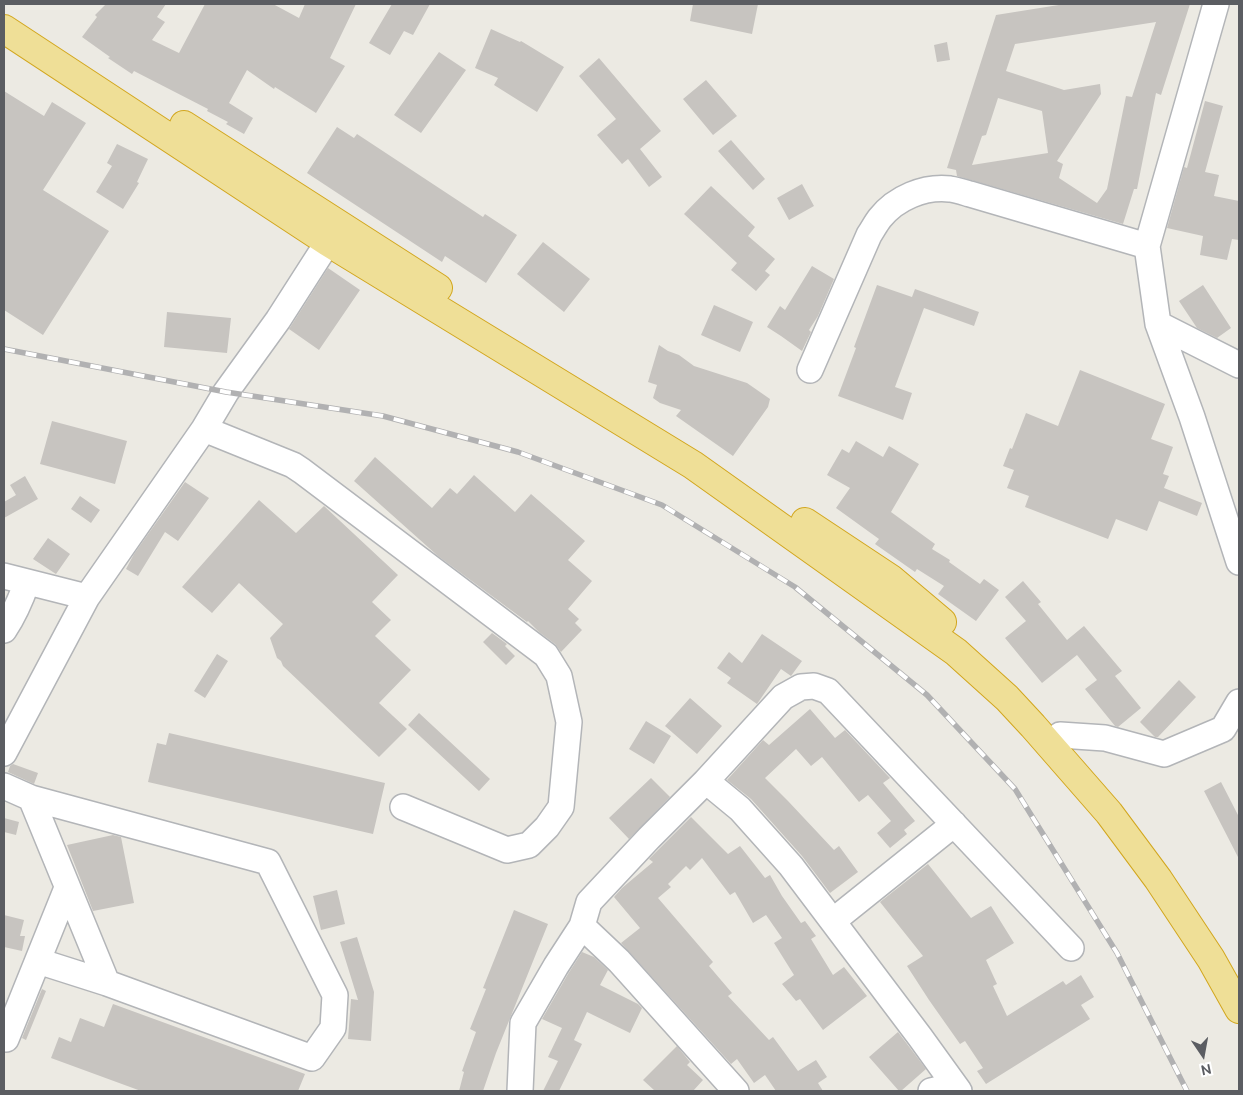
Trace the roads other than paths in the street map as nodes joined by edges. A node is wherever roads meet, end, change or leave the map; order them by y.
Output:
1 (1216, 4) edge
2 (4, 10) edge
3 (4, 29) edge
4 (328, 242) junction
5 (1147, 246) junction
6 (1158, 324) junction
7 (1239, 365) edge
8 (810, 370) dead end
9 (204, 429) junction
10 (1239, 562) edge
11 (4, 576) edge
12 (27, 582) junction
13 (87, 597) junction
14 (4, 630) edge
15 (1239, 702) edge
16 (1060, 735) junction
17 (4, 753) edge
18 (706, 781) junction
19 (4, 786) edge
20 (31, 798) junction
21 (402, 807) dead end
22 (954, 824) junction
23 (67, 888) junction
24 (833, 921) junction
25 (582, 926) junction
26 (1071, 948) dead end
27 (38, 961) junction
28 (1239, 972) edge
29 (107, 983) junction
30 (1239, 1009) edge
31 (6, 1039) dead end
32 (958, 1090) edge
33 (520, 1091) edge
34 (736, 1091) edge
35 (931, 1091) edge

1 - 5 street
2 - 16 highway
3 - 4 highway
4 - 9 street
4 - 30 highway
5 - 6 street
5 - 8 street
6 - 7 street
6 - 10 street
9 - 13 street
9 - 21 street
11 - 12 street
12 - 13 street
12 - 14 street
13 - 17 street
15 - 16 street
16 - 28 highway
18 - 22 street
18 - 24 street
18 - 25 street
19 - 20 street
20 - 23 street
20 - 29 street
22 - 24 street
22 - 26 street
23 - 27 street
23 - 29 street
24 - 32 street
25 - 33 street
25 - 34 street
27 - 29 street
27 - 31 street
32 - 35 street

